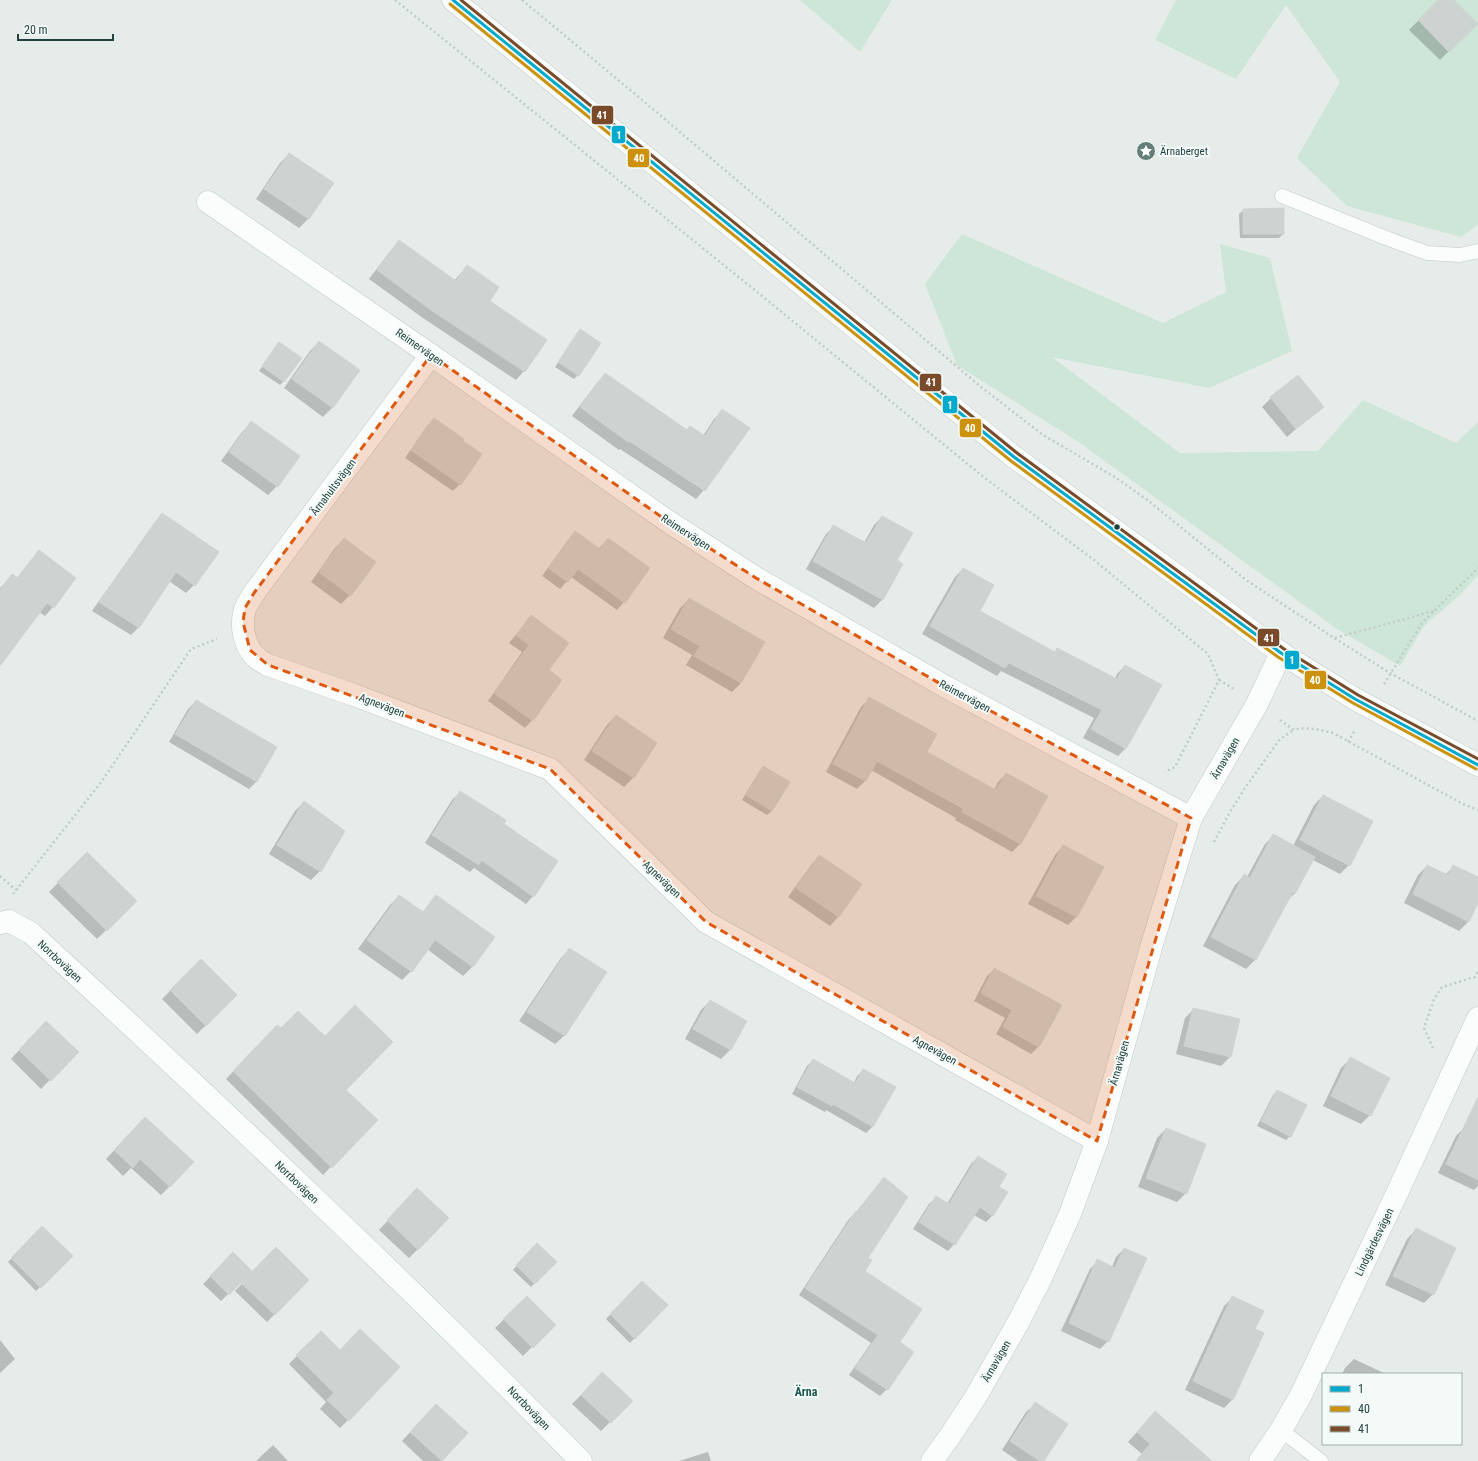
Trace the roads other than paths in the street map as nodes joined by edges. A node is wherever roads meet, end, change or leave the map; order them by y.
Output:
1 (453, 0) edge
2 (1282, 196) dead end
3 (208, 202) dead end
4 (1478, 251) edge
5 (431, 355) junction
6 (243, 626) joint
7 (1281, 653) junction
8 (1478, 765) edge
9 (1191, 818) junction
10 (0, 923) edge
11 (1478, 1018) edge
12 (1097, 1141) junction
13 (1281, 1430) junction
14 (581, 1461) edge
15 (932, 1461) edge
16 (1260, 1461) edge
17 (1321, 1461) edge

1 - 7 street
2 - 4 lane
3 - 5 street, Reimervägen
5 - 6 street, Ärnahultsvägen
5 - 9 street, Reimervägen
6 - 12 street, Agnevägen
7 - 8 street
7 - 9 street, Ärnavägen
9 - 12 street, Ärnavägen
10 - 14 street, Norrbovägen
11 - 13 street, Lindgärdesvägen
12 - 15 street, Ärnavägen
13 - 16 street, Lindgärdesvägen
13 - 17 lane

